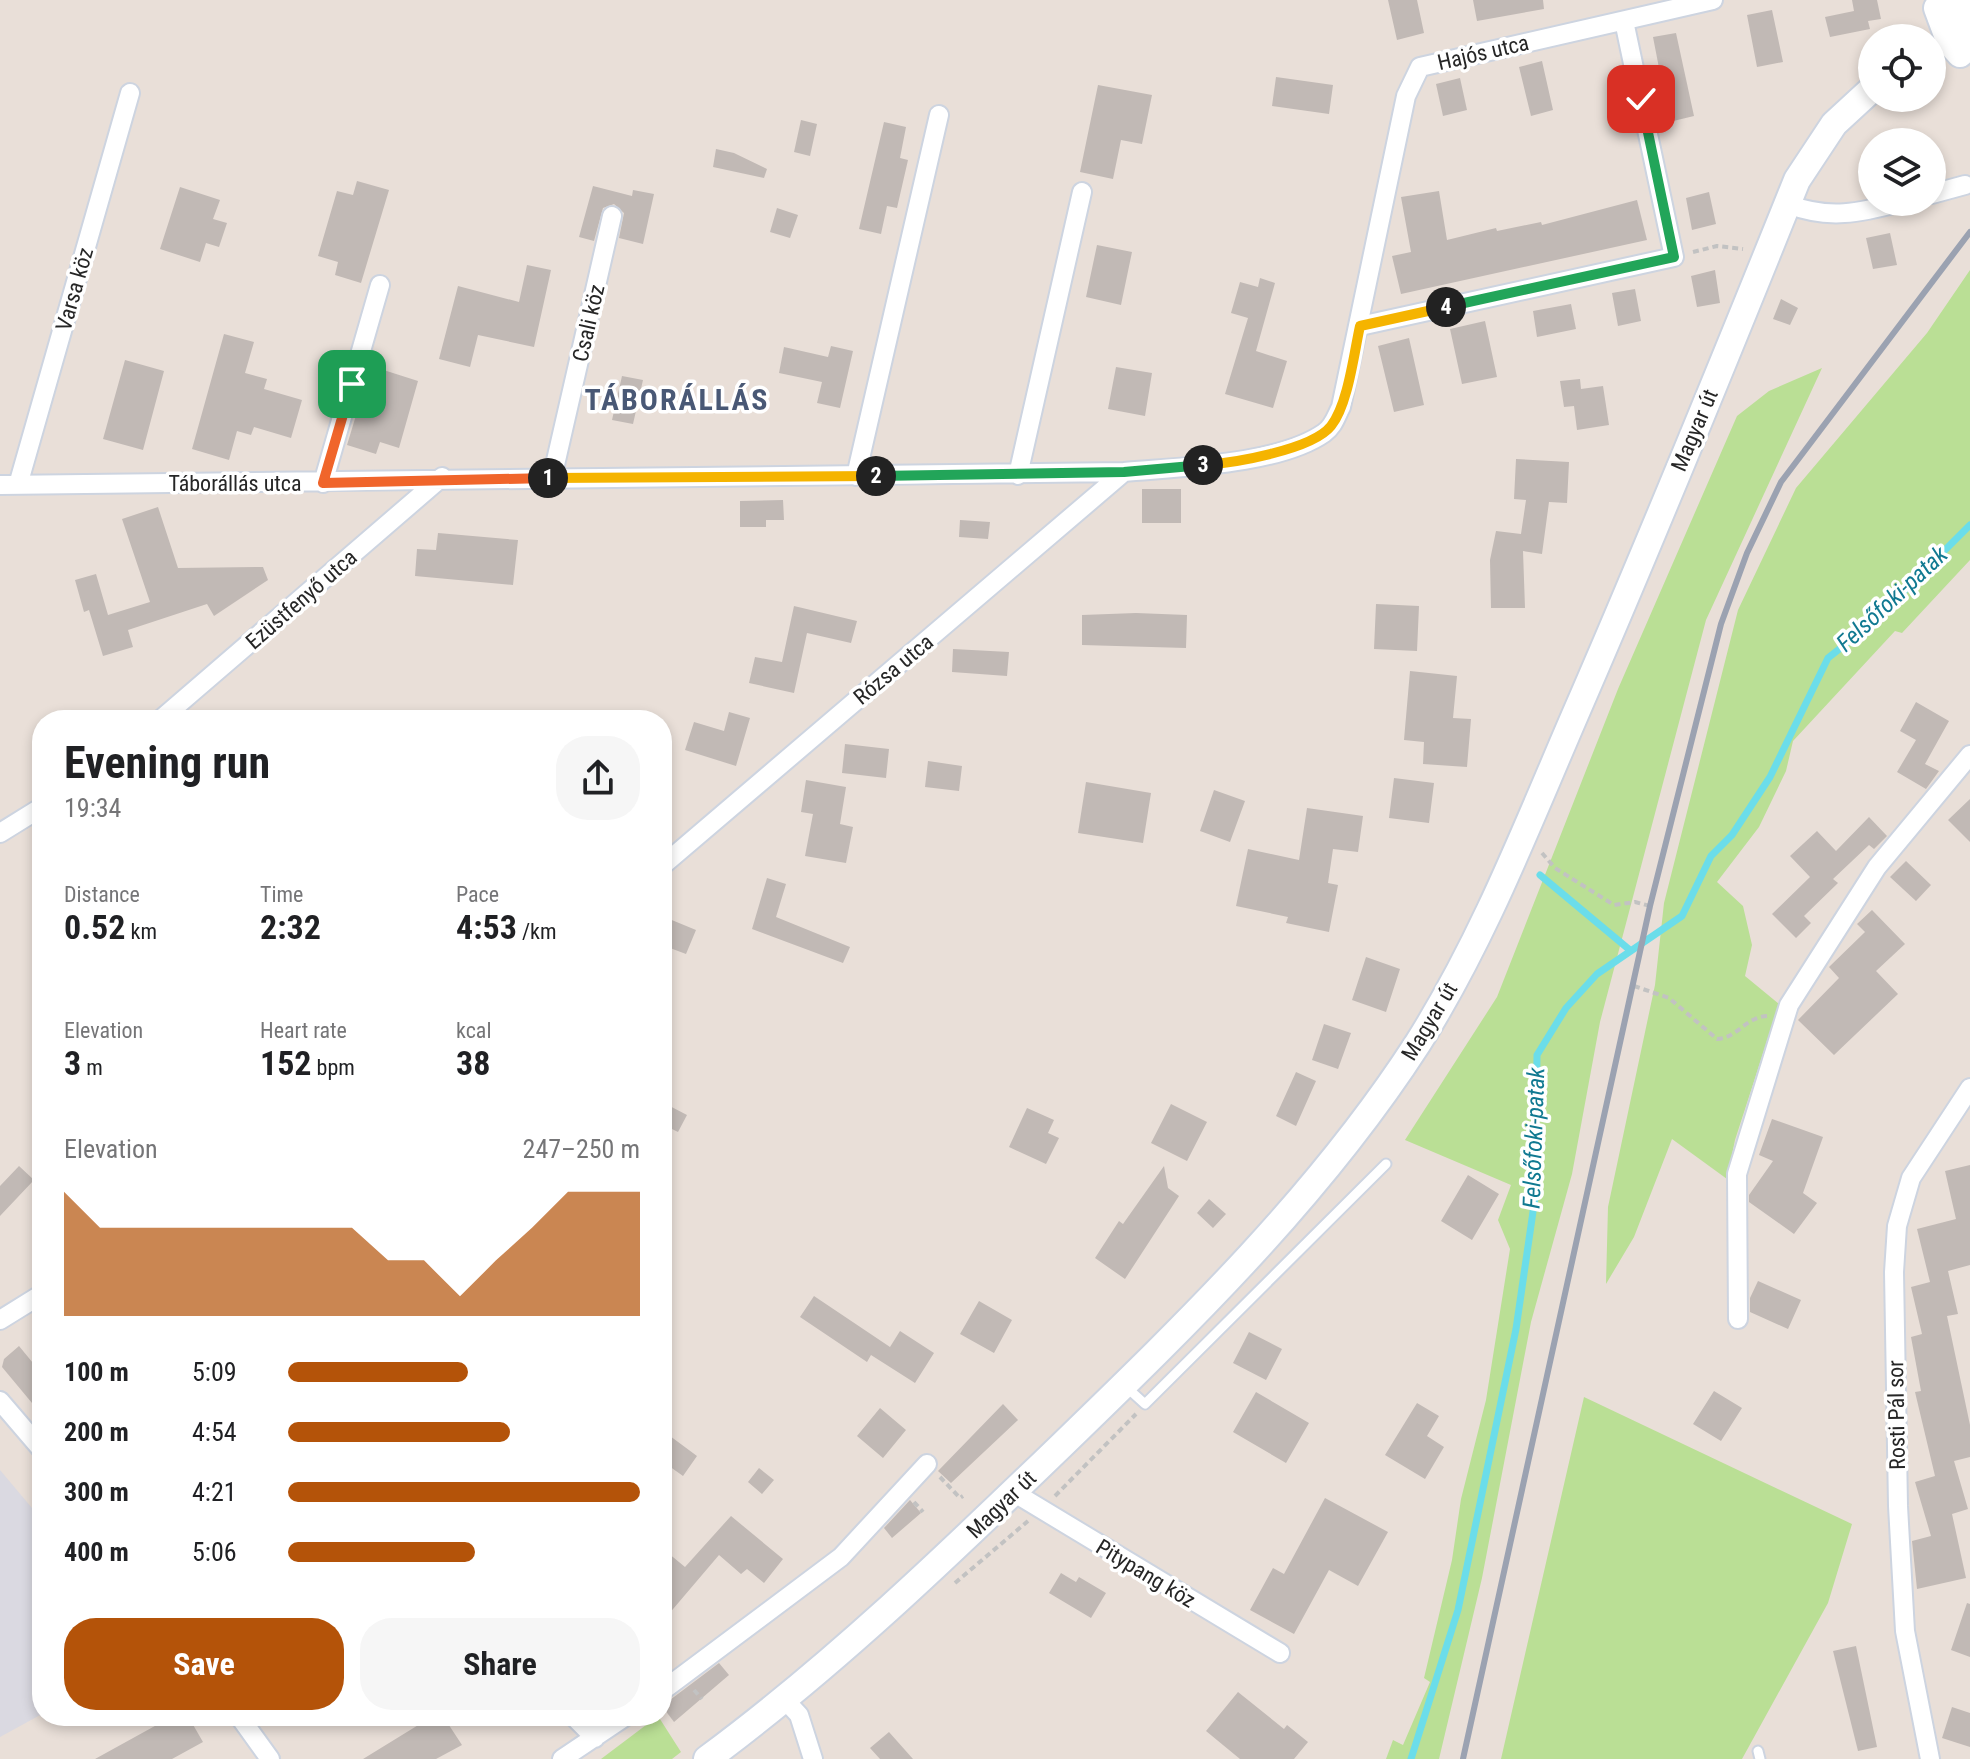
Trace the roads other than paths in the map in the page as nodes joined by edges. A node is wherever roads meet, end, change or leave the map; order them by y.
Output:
1 (1713, 0) edge
2 (1953, 4) edge
3 (1624, 21) junction
4 (1940, 24) edge
5 (1965, 54) edge
6 (130, 93) dead end
7 (1858, 101) edge
8 (939, 115) dead end
9 (1965, 185) dead end
10 (1946, 190) edge
11 (1082, 192) dead end
12 (1788, 204) junction
13 (1858, 213) edge
14 (612, 216) dead end
15 (380, 285) dead end
16 (1360, 326) junction
17 (1124, 472) junction
18 (1018, 475) junction
19 (856, 476) junction
20 (442, 477) junction
21 (552, 478) junction
22 (323, 483) junction
23 (9, 485) edge
24 (172, 710) edge
25 (1970, 755) edge
26 (32, 813) edge
27 (0, 833) edge
28 (672, 857) edge
29 (1970, 1088) edge
30 (1386, 1164) dead end
31 (32, 1300) edge
32 (1738, 1319) dead end
33 (0, 1320) edge
34 (1124, 1385) junction
35 (0, 1401) edge
36 (32, 1438) edge
37 (927, 1464) road end
38 (1013, 1492) junction
39 (1280, 1653) dead end
40 (672, 1684) edge
41 (786, 1701) junction
42 (246, 1726) edge
43 (583, 1726) edge
44 (612, 1726) edge
45 (595, 1738) junction
46 (270, 1759) edge
47 (562, 1759) edge
48 (707, 1759) edge
49 (813, 1759) edge
50 (1930, 1759) edge

1 - 3 street, Hajós utca
2 - 4 street
2 - 5 street
3 - 16 street, Hajós utca
3 - 16 street
6 - 23 street, Varsa köz
7 - 12 street, Magyar út
8 - 19 street
9 - 10 street
11 - 18 street
12 - 13 street
12 - 34 street, Magyar út
14 - 21 street, Csali köz
15 - 22 street
16 - 17 street, Táborállás utca
17 - 18 street, Táborállás utca
17 - 28 street, Rózsa utca
18 - 19 street, Táborállás utca
19 - 21 street, Táborállás utca
20 - 21 street, Táborállás utca
20 - 22 street, Táborállás utca
20 - 24 street, Ezüstfenyő utca
22 - 23 street, Táborállás utca
25 - 32 street
26 - 27 street
29 - 50 street, Rosti Pál sor
30 - 34 lane
31 - 33 street
34 - 38 street, Magyar út
35 - 36 street
37 - 40 street
38 - 39 street, Pitypang köz
38 - 41 street, Magyar út
41 - 48 street, Magyar út
41 - 49 street
42 - 46 street
43 - 45 street
44 - 45 street
45 - 47 street

